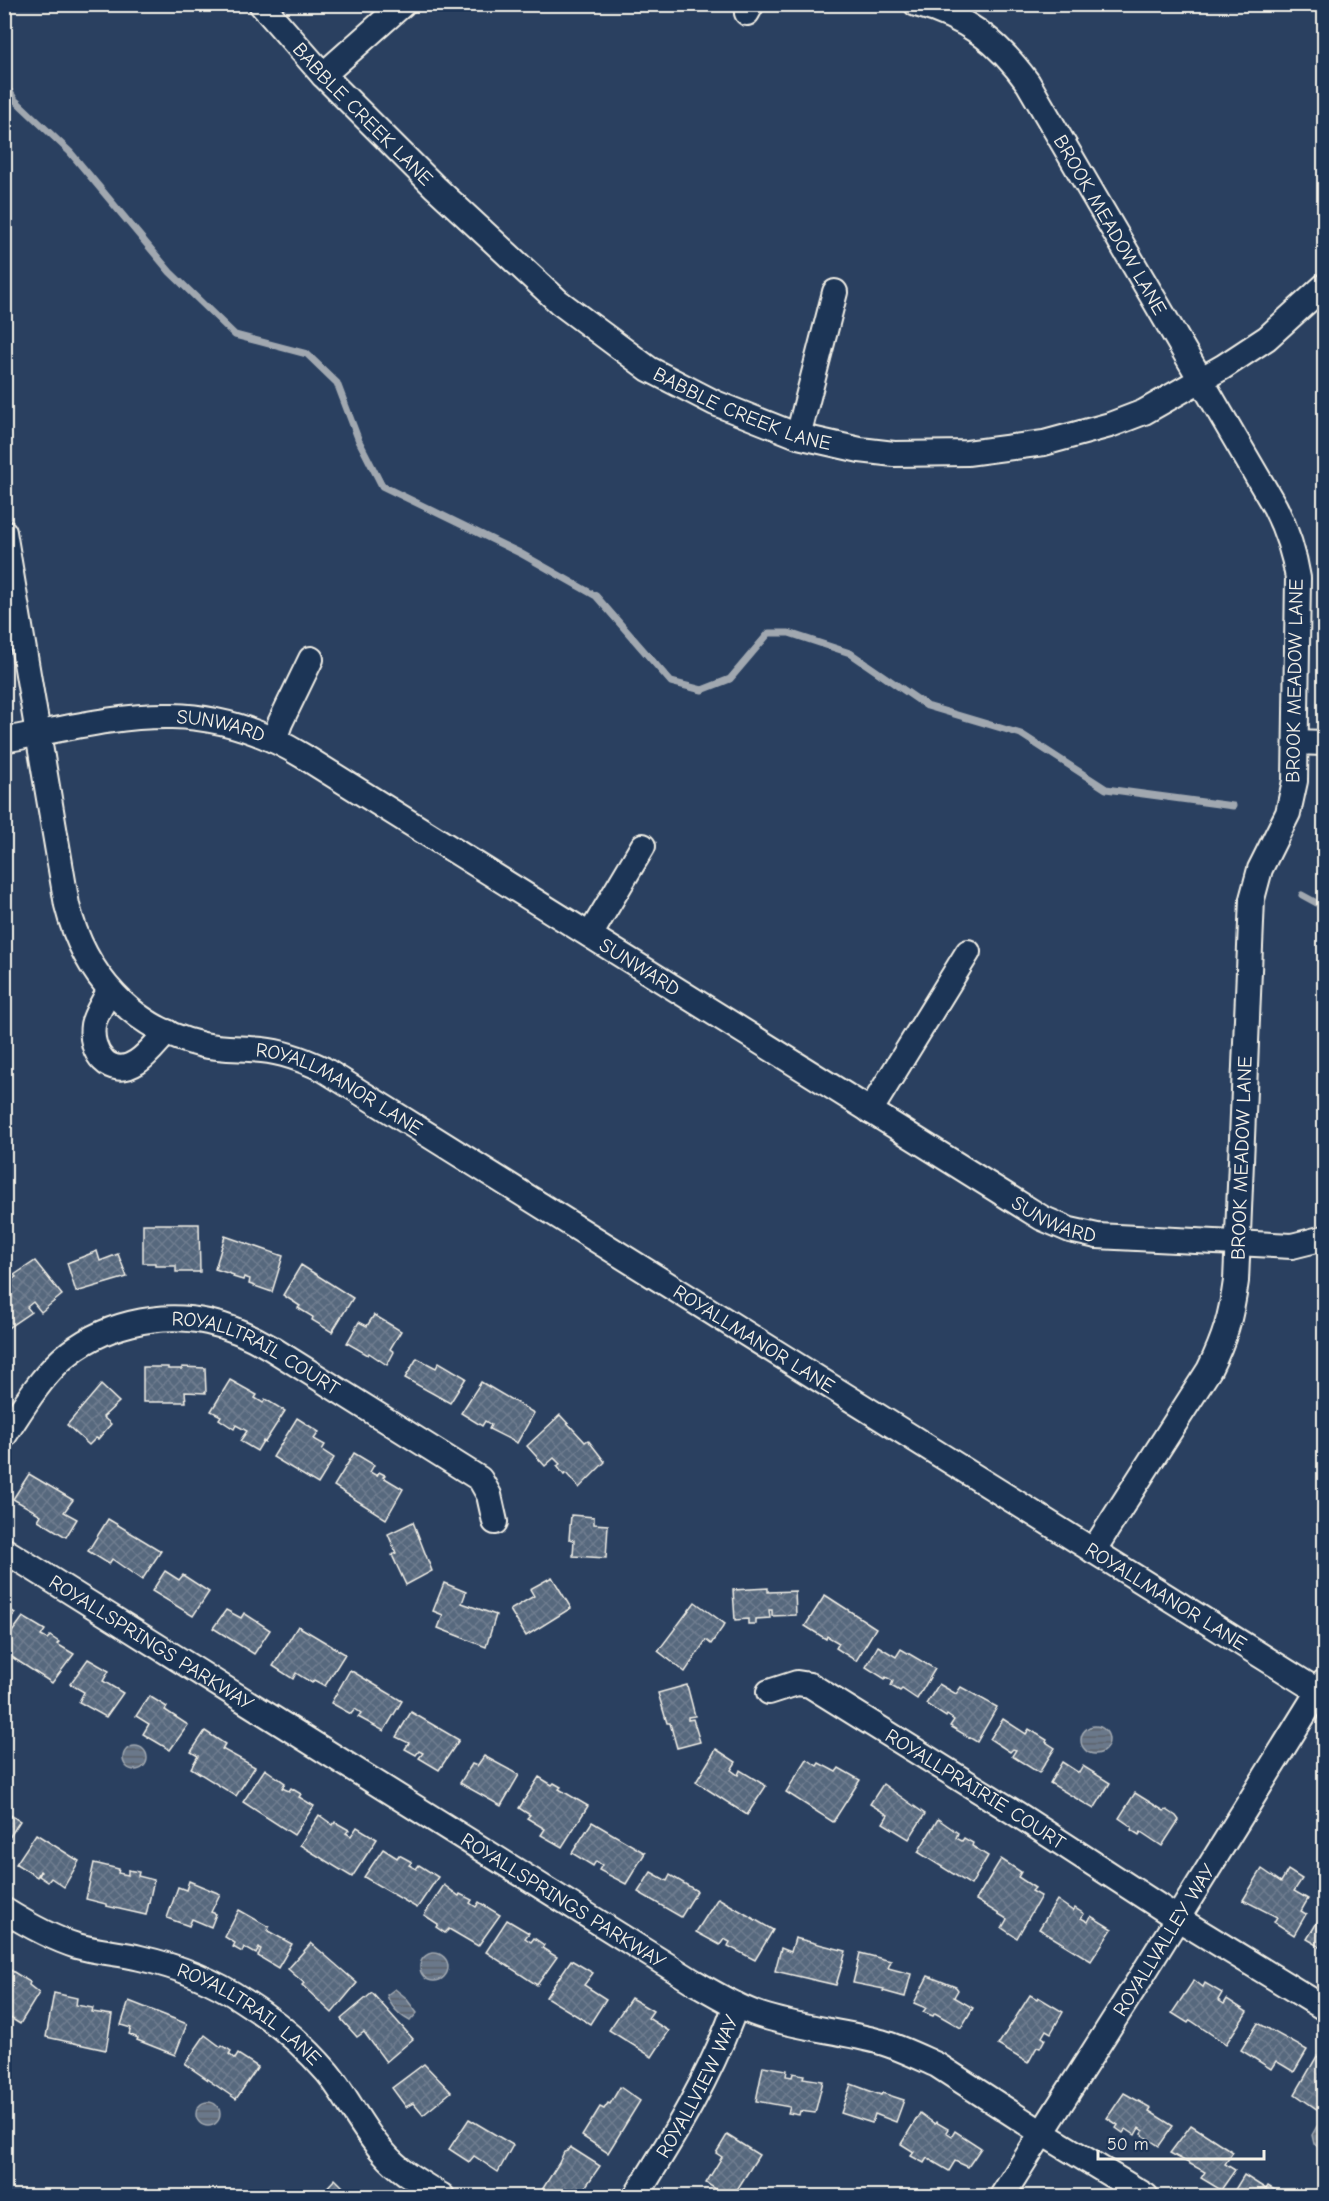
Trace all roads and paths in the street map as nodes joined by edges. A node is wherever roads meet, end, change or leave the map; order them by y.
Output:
1 (261, 4) edge
2 (403, 4) edge
3 (916, 4) edge
4 (324, 75) junction
5 (1324, 286) edge
6 (835, 292) dead end
7 (1200, 379) junction
8 (798, 436) junction
9 (4, 532) edge
10 (311, 659) dead end
11 (39, 734) junction
12 (4, 740) edge
13 (274, 740) junction
14 (1296, 742) junction
15 (1324, 742) edge
16 (643, 846) dead end
17 (590, 934) junction
18 (968, 952) dead end
19 (109, 991) junction
20 (167, 1032) junction
21 (870, 1111) junction
22 (1324, 1238) edge
23 (1236, 1243) junction
24 (4, 1436) edge
25 (495, 1522) dead end
26 (4, 1550) edge
27 (1093, 1551) junction
28 (1322, 1689) edge
29 (769, 1692) dead end
30 (4, 1910) edge
31 (1177, 1918) junction
32 (736, 2005) junction
33 (1324, 2008) edge
34 (1042, 2133) junction
35 (442, 2196) edge
36 (636, 2196) edge
37 (1002, 2196) edge
38 (1146, 2196) edge

1 - 4 street, BABBLE CREEK LANE
2 - 4 street
3 - 7 street, BROOK MEADOW LANE
4 - 8 street, BABBLE CREEK LANE
5 - 7 street, BABBLE CREEK LANE
6 - 8 street
7 - 8 street, BABBLE CREEK LANE
7 - 14 street, BROOK MEADOW LANE
9 - 11 street, ROYALLMANOR LANE
10 - 13 street
11 - 12 street, SUNWARD
11 - 13 street, SUNWARD
11 - 19 street, ROYALLMANOR LANE
13 - 17 street, SUNWARD
14 - 15 street
14 - 23 street, BROOK MEADOW LANE
16 - 17 street
17 - 21 street, SUNWARD
18 - 21 street
19 - 20 street, ROYALLMANOR LANE
19 - 20 street
20 - 27 street, ROYALLMANOR LANE
21 - 23 street, SUNWARD
22 - 23 street, SUNWARD
23 - 27 street, BROOK MEADOW LANE
24 - 25 street, ROYALLTRAIL COURT
26 - 32 street, ROYALLSPRINGS PARKWAY
27 - 28 street, ROYALLMANOR LANE
28 - 31 street, ROYALLVALLEY WAY
29 - 31 street, ROYALLPRAIRIE COURT
30 - 35 street, ROYALLTRAIL LANE
31 - 33 street, ROYALLPRAIRIE COURT
31 - 34 street, ROYALLVALLEY WAY
32 - 34 street, ROYALLSPRINGS PARKWAY
32 - 36 street, ROYALLVIEW WAY
34 - 37 street, ROYALLVALLEY WAY
34 - 38 street, ROYALLSPRINGS PARKWAY

